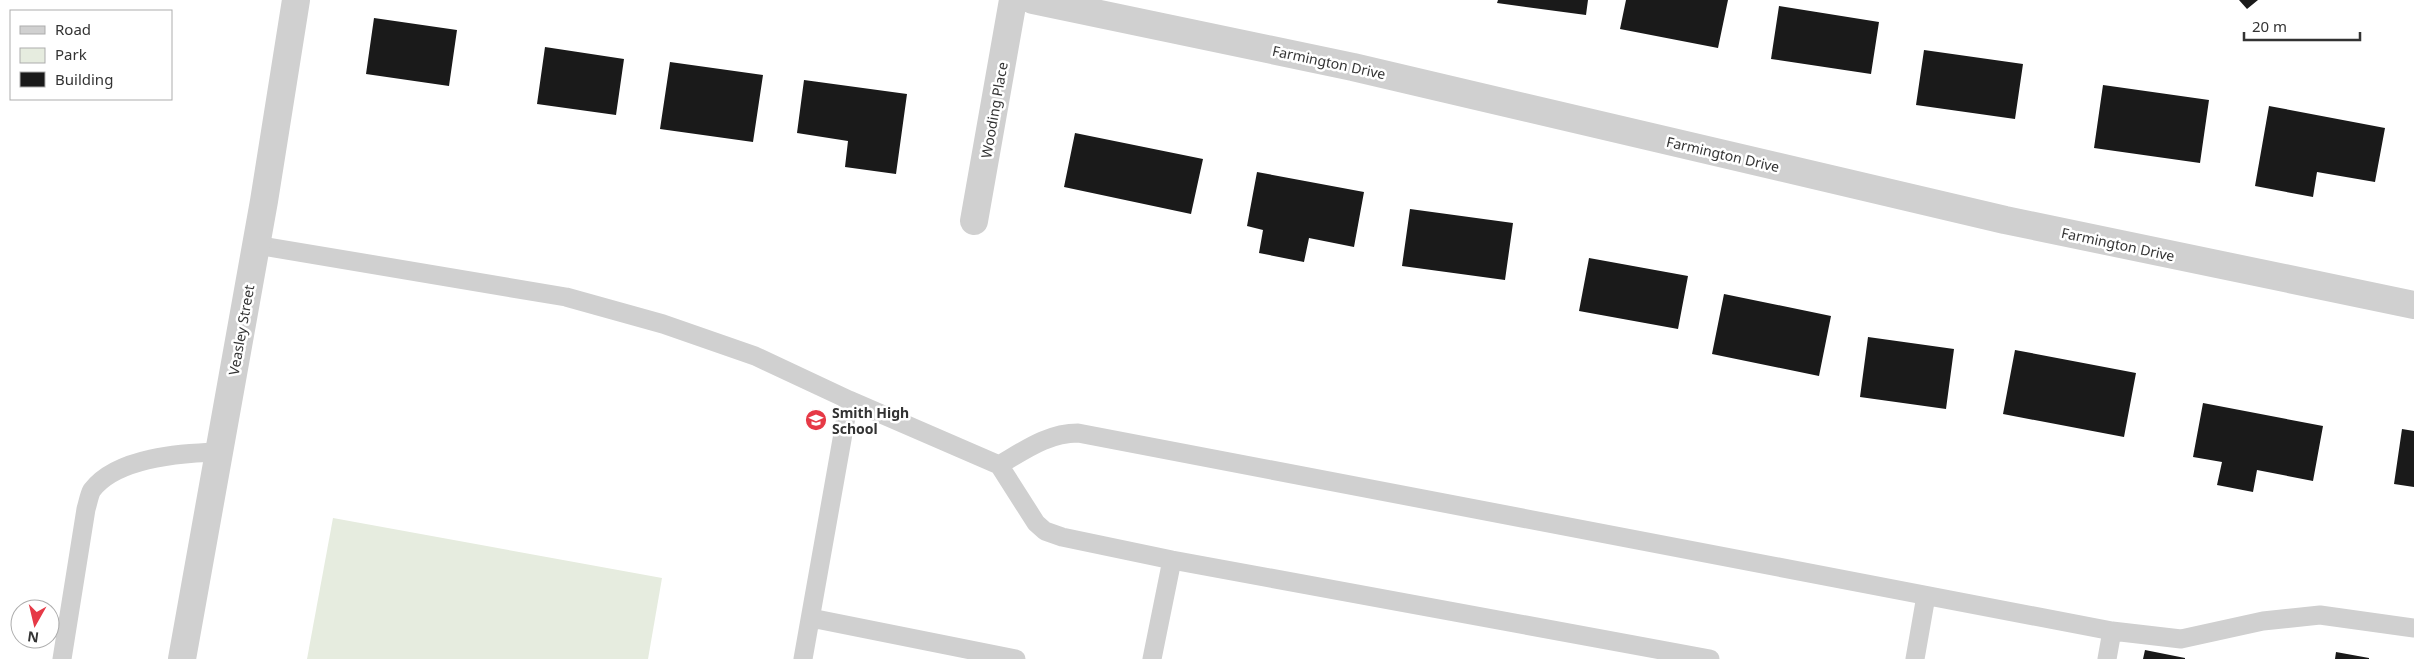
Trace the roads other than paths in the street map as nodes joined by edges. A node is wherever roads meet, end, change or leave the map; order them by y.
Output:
1 (296, 0) edge
2 (1013, 0) edge
3 (1033, 0) edge
4 (974, 221) dead end
5 (256, 246) junction
6 (2414, 305) edge
7 (849, 400) junction
8 (220, 452) junction
9 (999, 465) junction
10 (1172, 560) junction
11 (1926, 596) junction
12 (811, 618) junction
13 (2414, 628) edge
14 (2112, 631) junction
15 (62, 659) edge
16 (182, 659) edge
17 (803, 659) edge
18 (1016, 659) edge
19 (1152, 659) edge
20 (1710, 659) edge
21 (1915, 659) edge
22 (2107, 659) edge

1 - 5 street, Veasley Street
2 - 4 street, Wooding Place
3 - 6 street, Farmington Drive
5 - 7 lane
5 - 8 street, Veasley Street
7 - 9 lane
7 - 12 lane
8 - 15 lane
8 - 16 street, Veasley Street
9 - 10 lane
9 - 11 lane
10 - 19 lane
10 - 20 lane
11 - 14 lane
11 - 21 lane
12 - 17 lane
12 - 18 lane
13 - 14 lane
14 - 22 lane

